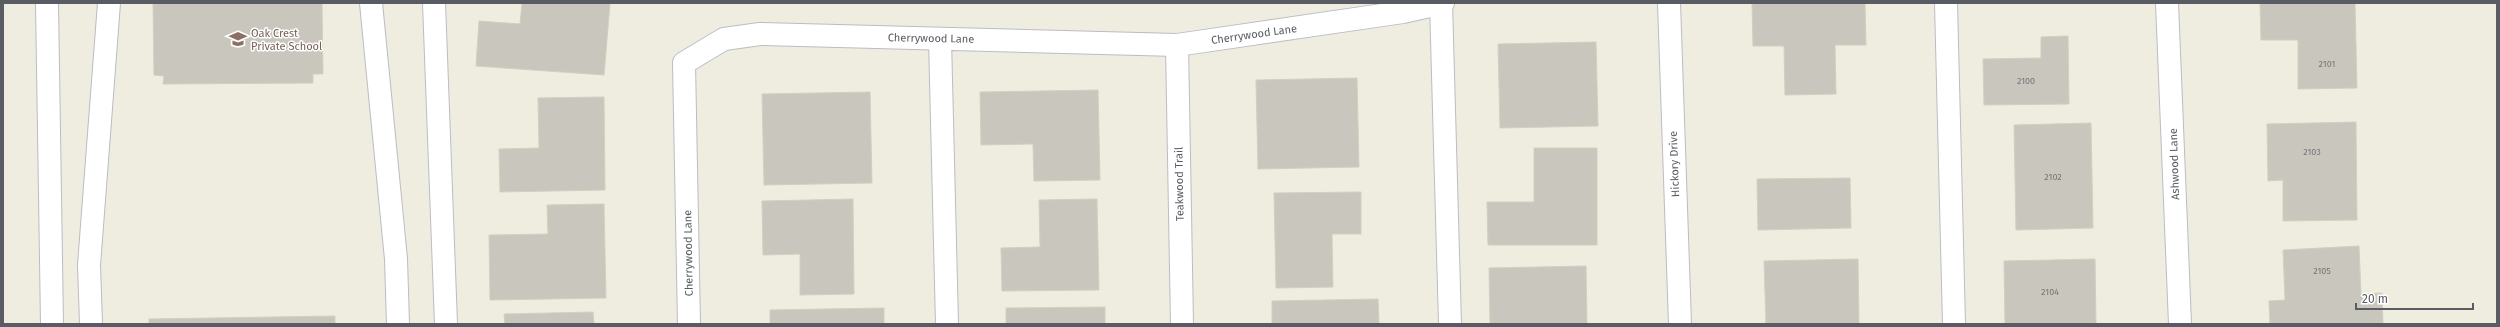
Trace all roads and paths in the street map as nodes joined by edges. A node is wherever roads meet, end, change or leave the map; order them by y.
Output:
1 (47, 3) edge
2 (109, 3) edge
3 (371, 3) edge
4 (434, 3) edge
5 (1442, 3) edge
6 (1669, 3) edge
7 (1946, 3) edge
8 (2167, 3) edge
9 (940, 39) junction
10 (1177, 45) junction
11 (52, 324) edge
12 (91, 324) edge
13 (398, 324) edge
14 (446, 324) edge
15 (689, 324) edge
16 (947, 324) edge
17 (1182, 324) edge
18 (1450, 324) edge
19 (1680, 324) edge
20 (1954, 324) edge
21 (2180, 324) edge

1 - 11 street
2 - 12 street
3 - 13 street
4 - 14 street
5 - 10 street, Cherrywood Lane
5 - 18 street
6 - 19 street, Hickory Drive
7 - 20 street
8 - 21 street, Ashwood Lane
9 - 10 street, Cherrywood Lane
9 - 15 street, Cherrywood Lane
9 - 16 street
10 - 17 street, Teakwood Trail

